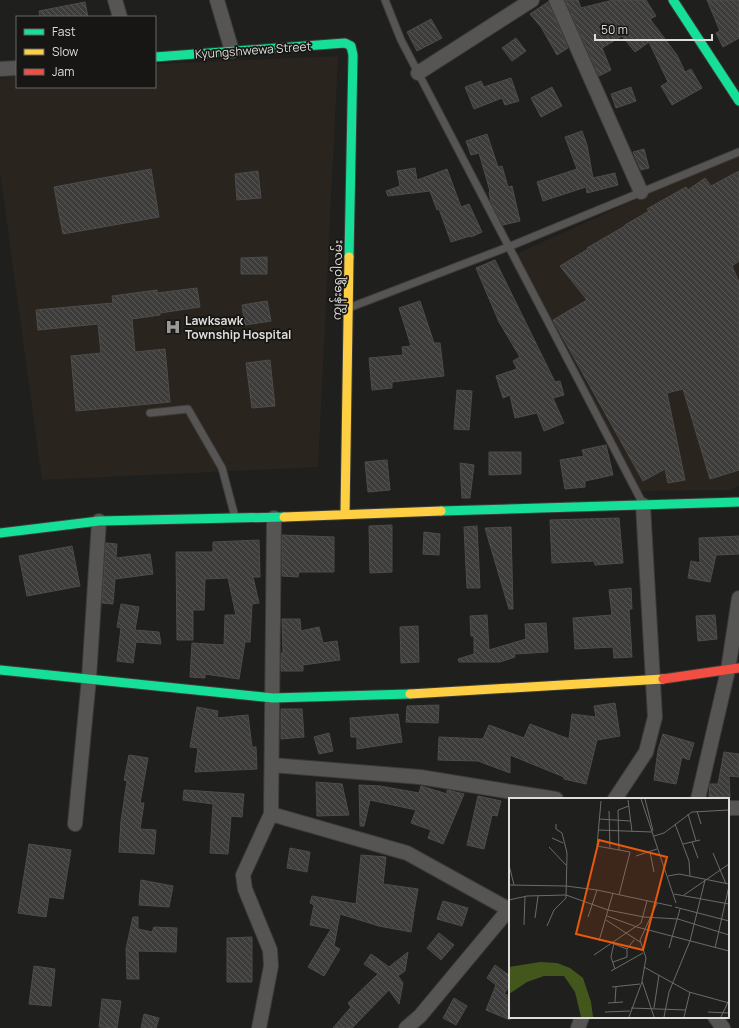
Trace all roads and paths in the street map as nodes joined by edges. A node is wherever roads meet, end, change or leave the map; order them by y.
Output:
1 (116, 0) edge
2 (217, 0) edge
3 (385, 0) edge
4 (532, 0) edge
5 (556, 0) edge
6 (673, 0) edge
7 (120, 16) edge
8 (232, 51) junction
9 (156, 57) edge
10 (16, 68) edge
11 (0, 69) edge
12 (418, 73) junction
13 (739, 101) edge
14 (739, 152) edge
15 (642, 192) junction
16 (508, 247) junction
17 (349, 308) junction
18 (150, 413) dead end
19 (739, 502) edge
20 (643, 505) junction
21 (345, 514) junction
22 (235, 518) junction
23 (274, 518) junction
24 (99, 521) junction
25 (0, 533) edge
26 (739, 598) edge
27 (734, 669) edge
28 (0, 670) edge
29 (89, 678) junction
30 (654, 680) junction
31 (273, 698) junction
32 (272, 766) junction
33 (550, 798) edge
34 (616, 798) edge
35 (698, 798) edge
36 (272, 814) junction
37 (75, 824) dead end
38 (509, 908) edge
39 (509, 910) edge
40 (582, 1018) edge
41 (716, 1018) edge
42 (420, 1022) edge
43 (259, 1028) edge
44 (406, 1028) edge
45 (578, 1028) edge
46 (723, 1028) edge

1 - 7 street
2 - 8 street
3 - 12 lane
4 - 12 street
5 - 15 street
6 - 13 main road
8 - 9 main road, Kyungshwewa Street
8 - 17 main road, Kyungshwewa Street
10 - 11 street
12 - 16 lane
14 - 15 lane
15 - 16 lane
16 - 17 lane
16 - 20 lane
17 - 21 main road, ကျွန်းရွှေဝါလမ်း
18 - 22 lane
19 - 20 main road
20 - 21 main road
20 - 30 street
21 - 23 main road
22 - 23 main road
22 - 24 main road
23 - 31 street
24 - 25 main road
24 - 29 street
26 - 27 street
27 - 30 main road
27 - 35 street
28 - 29 main road
29 - 31 main road
29 - 37 street
30 - 31 main road
30 - 34 street
31 - 32 street
32 - 33 street
32 - 36 street
36 - 38 street
36 - 43 street
39 - 42 street
40 - 45 street
41 - 46 street
42 - 44 street

